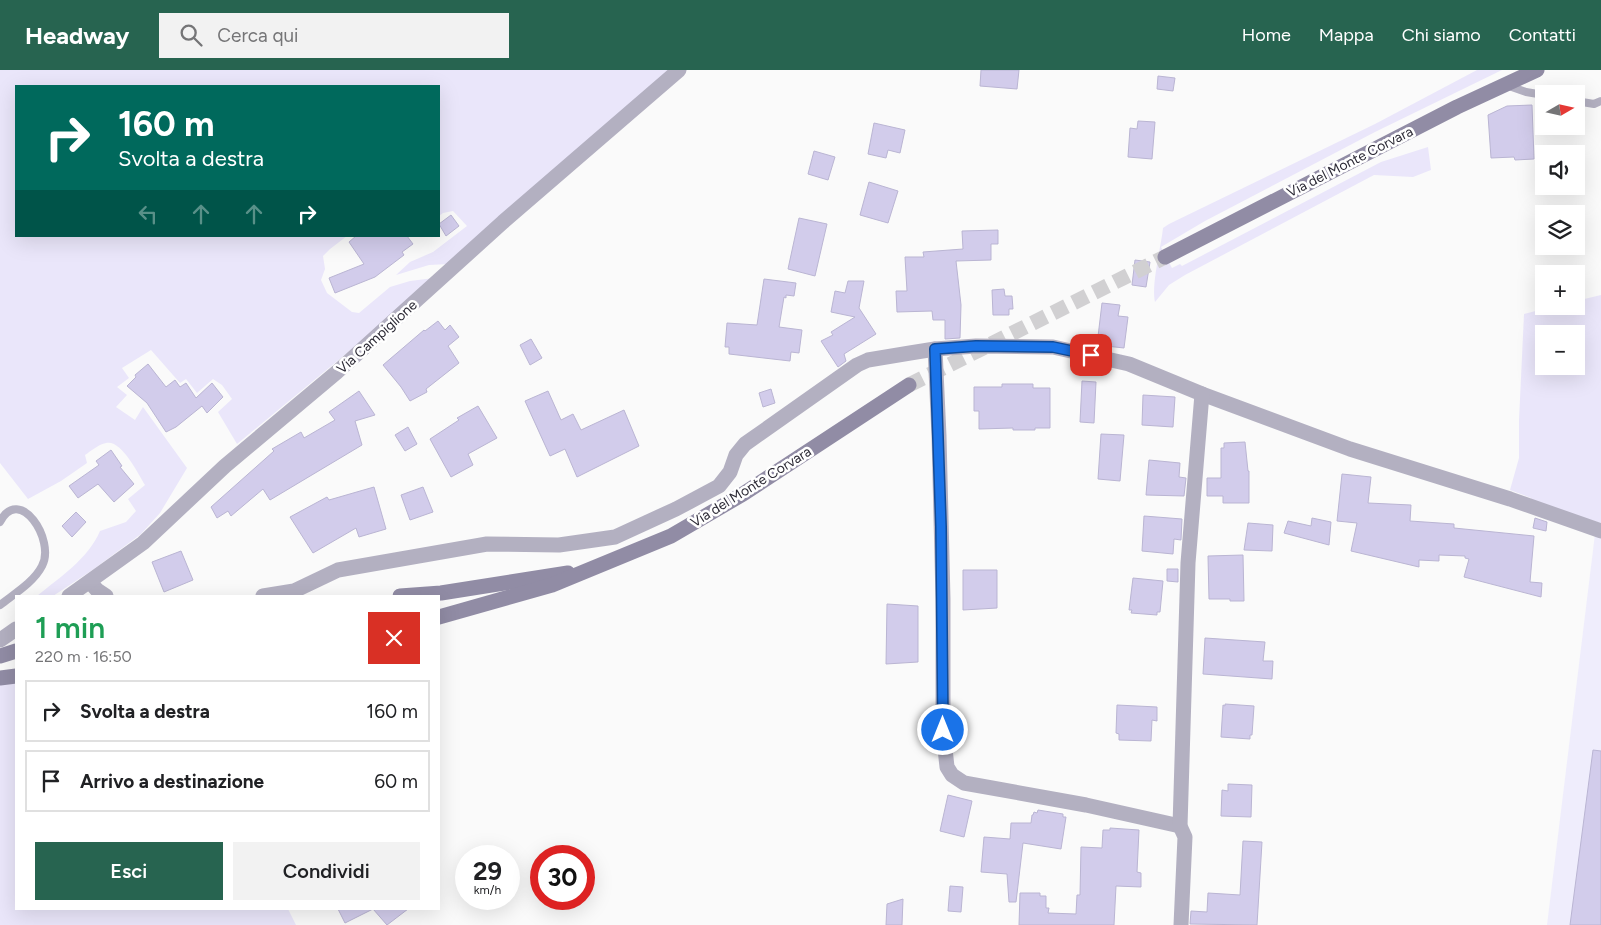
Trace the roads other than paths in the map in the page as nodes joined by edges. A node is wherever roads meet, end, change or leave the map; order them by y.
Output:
1 (679, 70) edge
2 (1537, 70) edge
3 (1504, 84) junction
4 (1535, 94) edge
5 (1601, 101) edge
6 (1585, 102) edge
7 (1165, 256) tunnel mouth
8 (935, 349) junction
9 (909, 385) tunnel mouth
10 (1202, 394) junction
11 (0, 522) edge
12 (1601, 531) edge
13 (584, 571) junction
14 (90, 582) junction
15 (70, 595) edge
16 (104, 595) edge
17 (268, 595) edge
18 (414, 595) edge
19 (0, 605) edge
20 (440, 617) edge
21 (15, 630) edge
22 (0, 640) edge
23 (15, 651) edge
24 (0, 656) edge
25 (15, 676) edge
26 (0, 678) edge
27 (1180, 826) junction
28 (1181, 925) edge

1 - 14 street, Via Campiglione
2 - 3 main road, Via del Monte Corvara
3 - 4 lane
3 - 7 main road, Via del Monte Corvara
5 - 6 lane
8 - 10 street
8 - 17 street
8 - 27 street
9 - 13 main road, Via del Monte Corvara
10 - 12 street
10 - 27 street
11 - 19 lane
13 - 18 main road, Via del Monte Corvara
13 - 20 main road, Via del Monte Corvara
14 - 15 street, Via Campiglione
14 - 16 street
21 - 22 street
23 - 24 main road
25 - 26 main road
27 - 28 street

